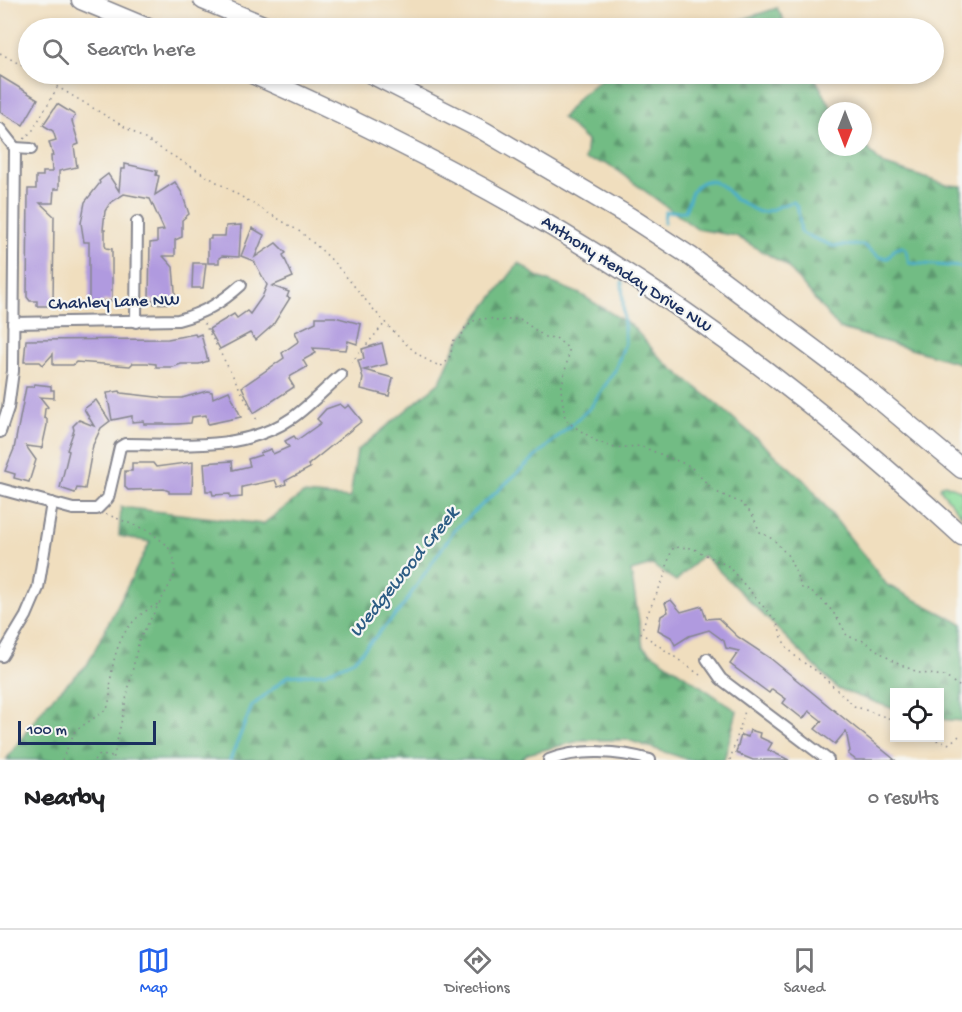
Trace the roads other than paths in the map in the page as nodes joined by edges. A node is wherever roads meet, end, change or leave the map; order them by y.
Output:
1 (81, 0) edge
2 (203, 0) edge
3 (214, 0) edge
4 (124, 18) edge
5 (245, 18) edge
6 (248, 18) edge
7 (274, 84) edge
8 (391, 84) edge
9 (0, 129) edge
10 (15, 148) junction
11 (31, 149) dead end
12 (137, 222) dead end
13 (241, 285) dead end
14 (136, 322) junction
15 (13, 323) junction
16 (341, 375) dead end
17 (4, 408) edge
18 (0, 432) edge
19 (962, 469) edge
20 (0, 489) edge
21 (52, 503) junction
22 (962, 536) edge
23 (2, 656) dead end
24 (706, 659) dead end
25 (549, 760) edge
26 (650, 760) edge
27 (828, 760) edge

1 - 4 highway
2 - 5 highway
3 - 6 highway
7 - 22 highway, Anthony Henday Drive NW
8 - 19 highway
9 - 10 street
10 - 11 street
10 - 15 street
12 - 14 street
13 - 14 street, Chahley Lane NW
14 - 15 street, Chahley Lane NW
15 - 17 street
16 - 21 street
17 - 18 street
20 - 21 street
21 - 23 street
24 - 27 street
25 - 26 street

